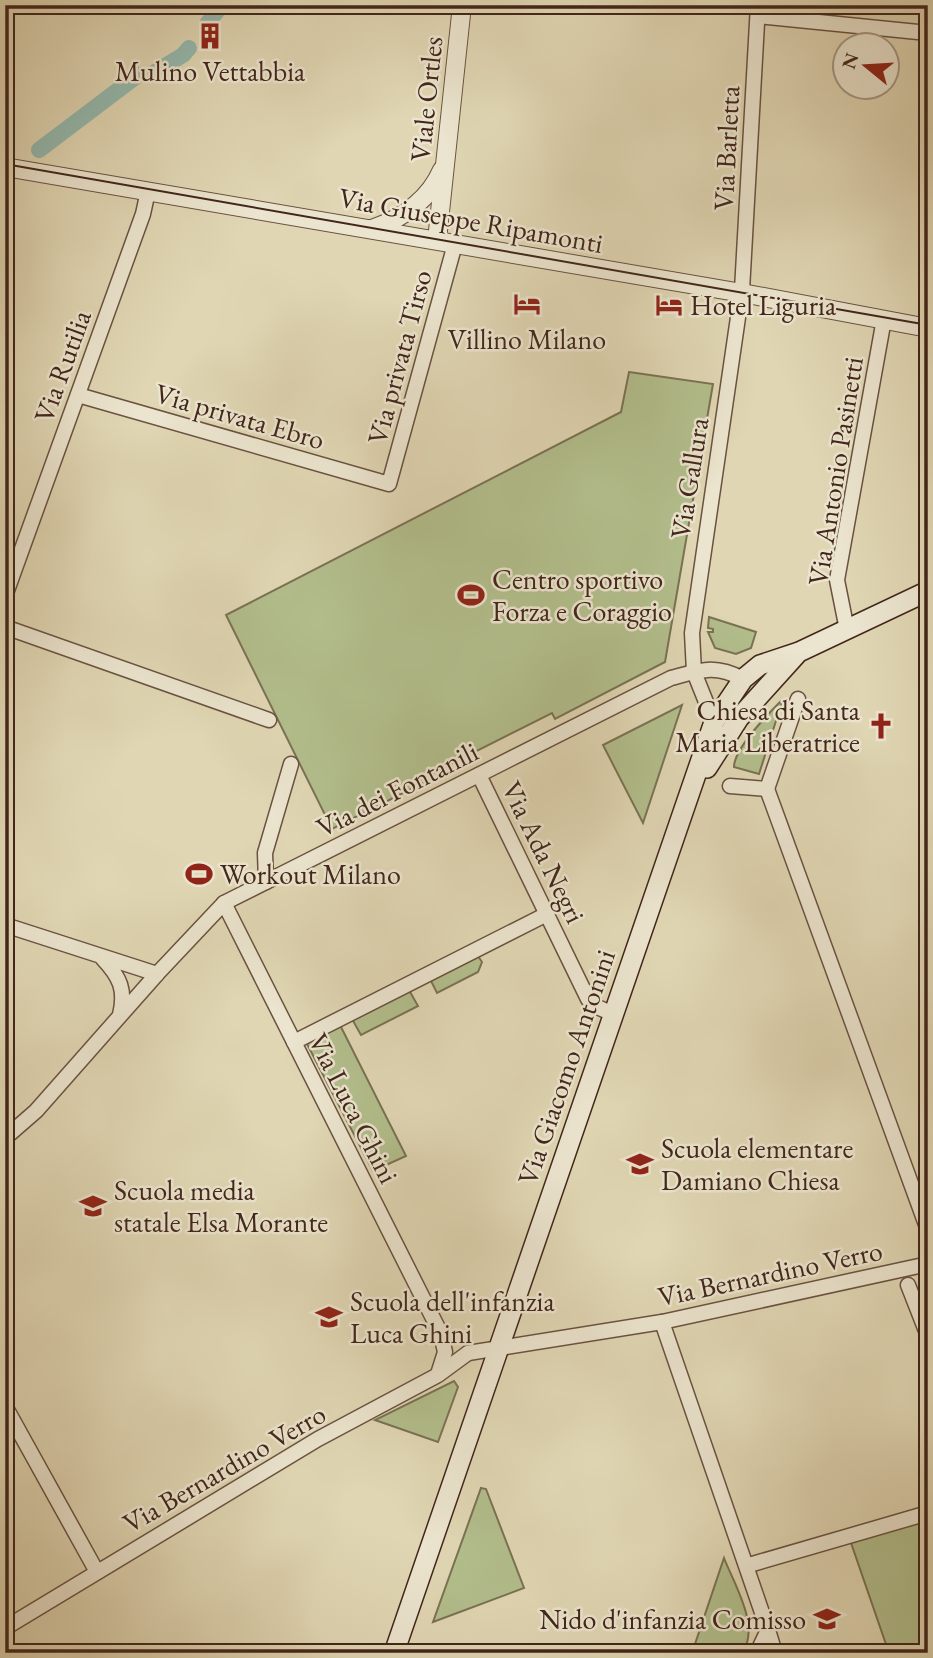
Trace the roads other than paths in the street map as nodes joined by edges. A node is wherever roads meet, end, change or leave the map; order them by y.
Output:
1 (462, 5) edge
2 (758, 10) edge
3 (928, 33) edge
4 (446, 160) junction
5 (5, 167) edge
6 (148, 191) junction
7 (371, 229) junction
8 (437, 240) junction
9 (455, 244) junction
10 (742, 293) junction
11 (884, 319) junction
12 (928, 328) edge
13 (78, 395) junction
14 (389, 484) joint
15 (928, 591) edge
16 (5, 596) edge
17 (5, 627) edge
18 (847, 630) junction
19 (799, 652) junction
20 (694, 672) junction
21 (743, 679) junction
22 (798, 699) dead end
23 (269, 720) dead end
24 (714, 722) junction
25 (291, 764) dead end
26 (479, 775) junction
27 (730, 786) dead end
28 (767, 789) junction
29 (686, 803) junction
30 (266, 882) junction
31 (224, 903) junction
32 (547, 915) junction
33 (5, 925) edge
34 (102, 958) junction
35 (156, 974) junction
36 (613, 1014) junction
37 (120, 1015) junction
38 (294, 1042) junction
39 (5, 1138) edge
40 (928, 1230) edge
41 (928, 1264) edge
42 (908, 1285) dead end
43 (662, 1322) junction
44 (441, 1334) junction
45 (928, 1336) edge
46 (499, 1350) junction
47 (468, 1353) junction
48 (438, 1375) junction
49 (5, 1406) edge
50 (928, 1513) edge
51 (748, 1565) junction
52 (97, 1572) junction
53 (5, 1628) edge
54 (768, 1630) junction
55 (396, 1650) edge
56 (757, 1653) edge
57 (775, 1653) edge

1 - 4 street, Viale Ortles
2 - 3 street
2 - 10 street, Via Barletta
4 - 7 street
4 - 8 street, Viale Ortles
5 - 6 street, Via Giuseppe Ripamonti
6 - 7 street, Via Giuseppe Ripamonti
6 - 13 street, Via Rutilia
7 - 8 street, Via Giuseppe Ripamonti
8 - 9 street, Via Giuseppe Ripamonti
9 - 10 street, Via Giuseppe Ripamonti
9 - 14 street, Via privata Tirso
10 - 11 street, Via Giuseppe Ripamonti
10 - 20 street, Via Gallura
11 - 12 street, Via Giuseppe Ripamonti
11 - 18 street, Via Antonio Pasinetti
13 - 14 street, Via privata Ebro
13 - 16 street, Via Rutilia
15 - 18 main road
17 - 23 street
18 - 19 main road
19 - 21 main road
19 - 29 main road
20 - 21 street, Via dei Fontanili
20 - 24 street
20 - 26 street, Via dei Fontanili
21 - 24 main road
22 - 28 street
24 - 29 main road
25 - 30 street
26 - 30 street, Via dei Fontanili
26 - 32 street, Via Ada Negri
27 - 28 street
28 - 40 street
29 - 36 main road, Via Giacomo Antonini
30 - 31 street, Via dei Fontanili
31 - 35 street, Via dei Fontanili
31 - 38 street, Via Luca Ghini
32 - 36 street, Via Ada Negri
32 - 38 street
33 - 34 street
34 - 35 street
34 - 37 street
35 - 37 street, Via dei Fontanili
36 - 46 main road, Via Giacomo Antonini
37 - 39 street, Via dei Fontanili
38 - 44 street, Via Luca Ghini
41 - 43 street, Via Bernardino Verro
42 - 45 street
43 - 46 street, Via Bernardino Verro
43 - 51 street
44 - 47 street
44 - 48 street
46 - 47 street
46 - 55 main road, Via Giacomo Antonini
47 - 48 street, Via Bernardino Verro
48 - 52 street, Via Bernardino Verro
49 - 52 street
50 - 51 street
51 - 54 street
52 - 53 street, Via Bernardino Verro
54 - 56 street
54 - 57 street

